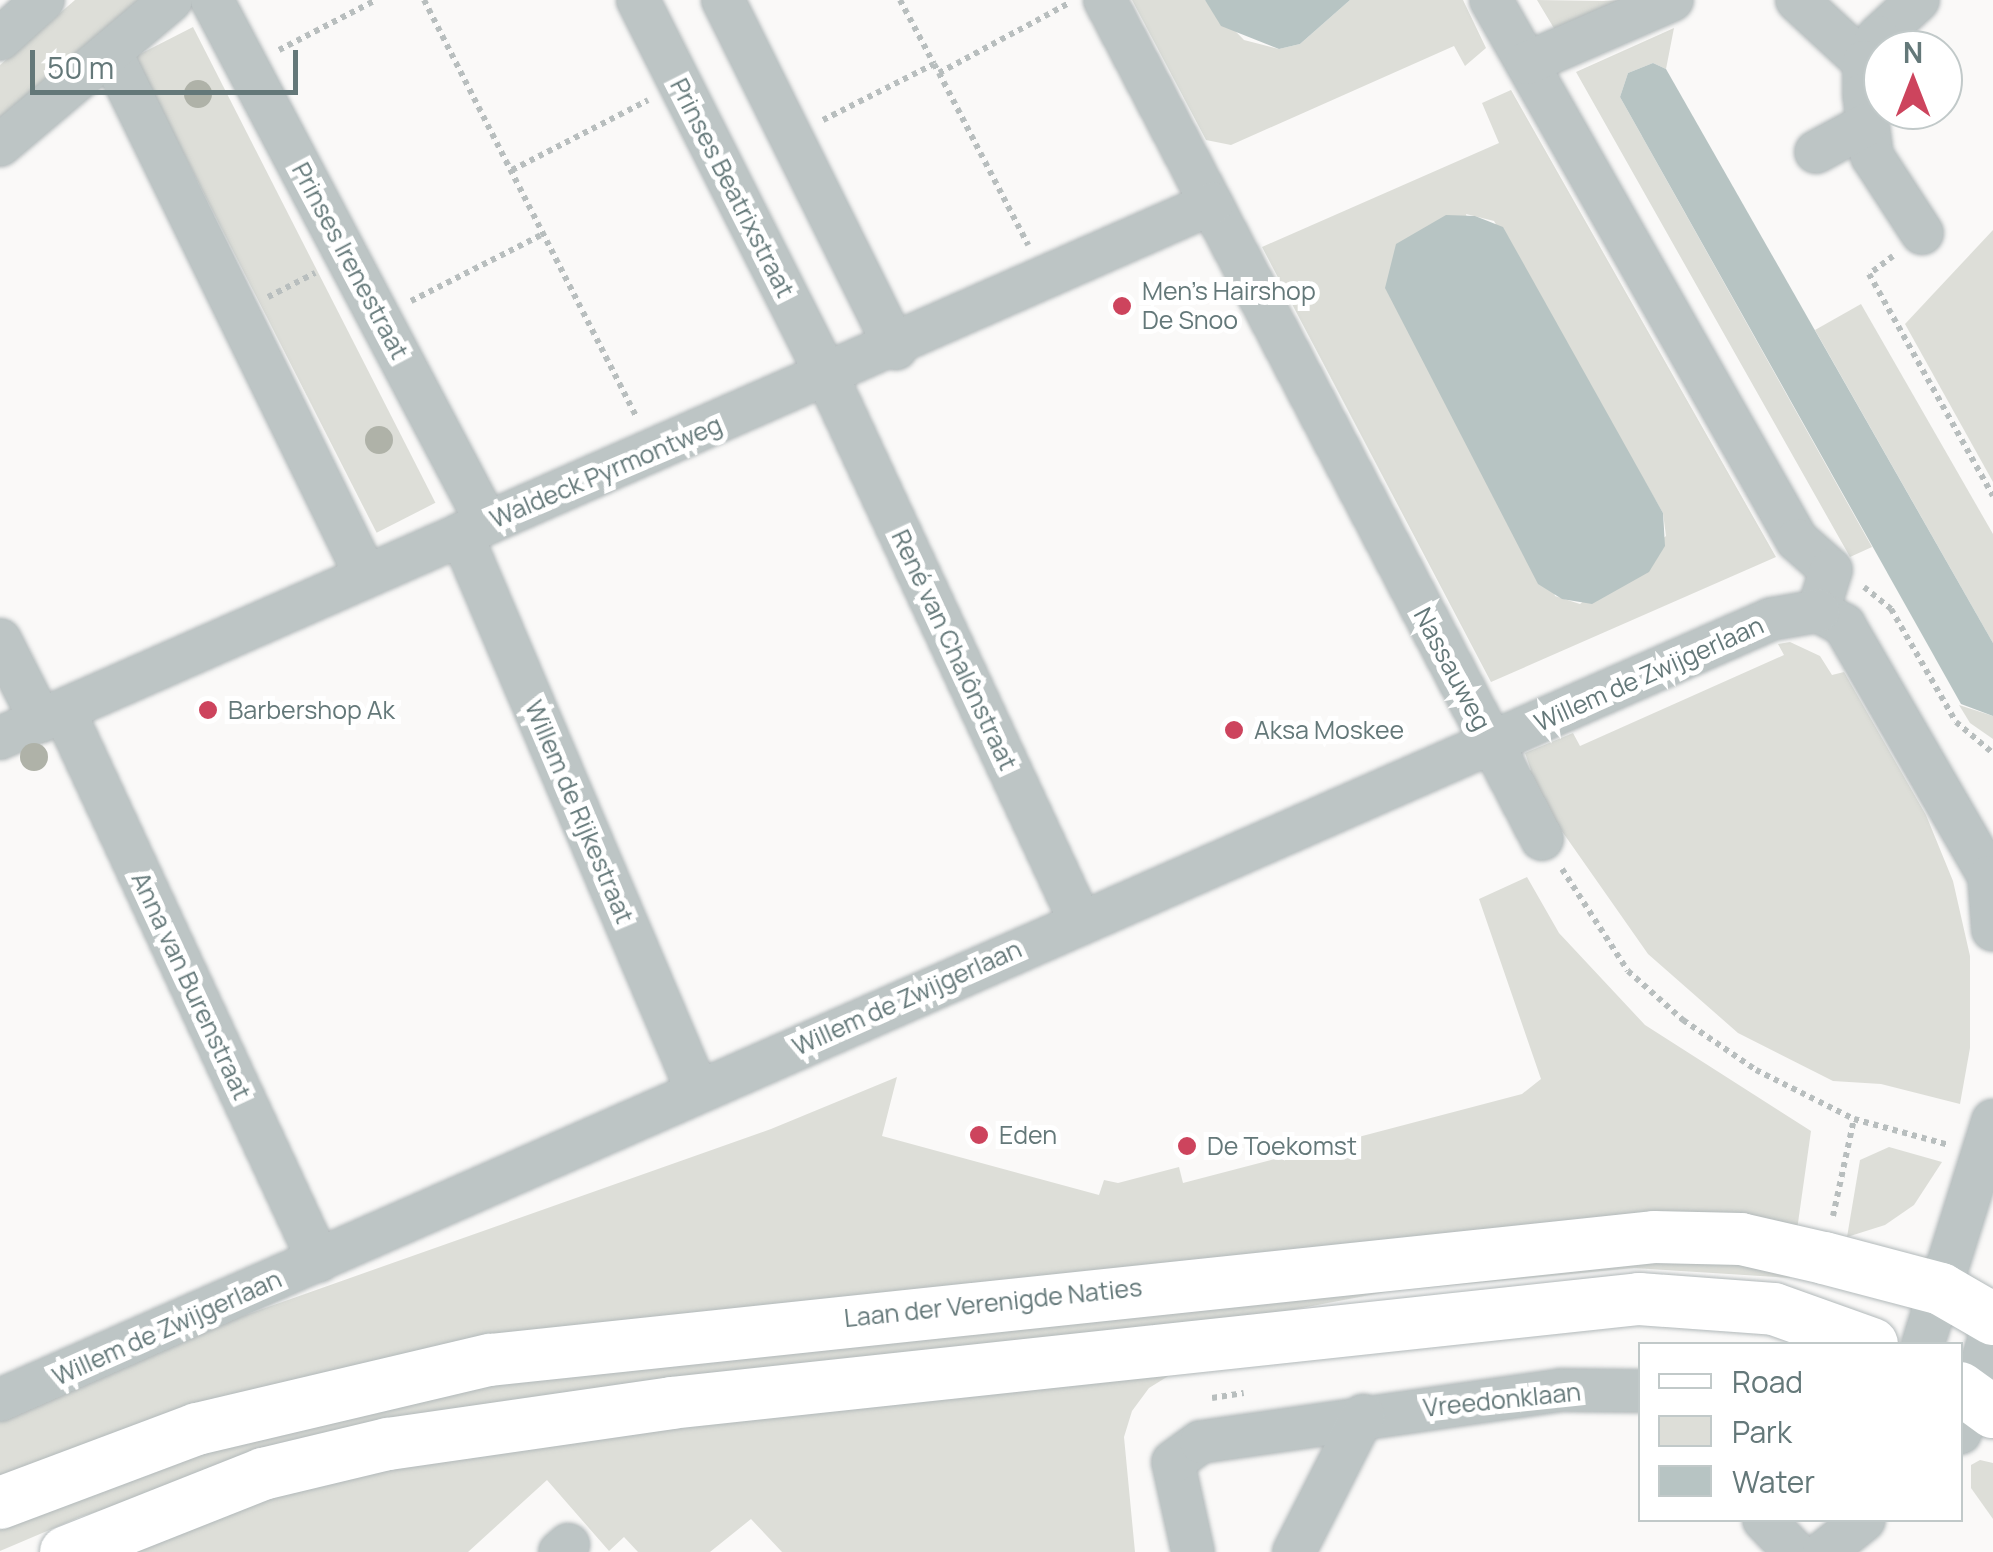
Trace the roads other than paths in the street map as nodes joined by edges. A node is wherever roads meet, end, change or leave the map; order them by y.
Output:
1 (43, 0) edge
2 (172, 0) edge
3 (212, 0) edge
4 (638, 0) edge
5 (724, 0) edge
6 (1104, 0) edge
7 (1491, 0) edge
8 (1672, 0) edge
9 (1797, 0) edge
10 (1918, 0) edge
11 (1886, 30) edge
12 (2, 33) edge
13 (112, 55) junction
14 (1863, 61) edge
15 (1527, 64) junction
16 (1863, 127) edge
17 (1867, 130) edge
18 (0, 145) edge
19 (1816, 152) dead end
20 (1211, 204) junction
21 (1922, 233) road end
22 (896, 348) junction
23 (828, 376) junction
24 (474, 529) junction
25 (365, 574) junction
26 (1818, 612) junction
27 (0, 640) edge
28 (52, 716) junction
29 (0, 738) edge
30 (1490, 743) junction
31 (1542, 839) road end
32 (1992, 878) edge
33 (1081, 923) junction
34 (1993, 930) edge
35 (697, 1090) junction
36 (1988, 1138) edge
37 (319, 1261) junction
38 (1941, 1288) junction
39 (1993, 1319) edge
40 (1993, 1327) edge
41 (1866, 1342) edge
42 (1924, 1342) edge
43 (1638, 1390) edge
44 (0, 1400) edge
45 (1971, 1407) edge
46 (1363, 1416) junction
47 (0, 1503) edge
48 (1766, 1522) edge
49 (1857, 1522) edge
50 (66, 1552) edge
51 (1192, 1552) edge
52 (1294, 1552) edge
53 (1795, 1552) edge
54 (1824, 1552) edge

1 - 12 street
2 - 13 street
3 - 24 street, Prinses Irenestraat
4 - 23 street, Prinses Beatrixstraat
5 - 22 street
6 - 20 street, Nassauweg
7 - 15 street
8 - 15 street
9 - 14 street
10 - 11 street
13 - 18 street
13 - 25 street
15 - 26 street
16 - 19 street
17 - 21 street
20 - 22 street, Waldeck Pyrmontweg
20 - 30 street, Nassauweg
22 - 23 street, Waldeck Pyrmontweg
23 - 24 street, Waldeck Pyrmontweg
23 - 33 street, René van Chalônstraat
24 - 25 street, Waldeck Pyrmontweg
24 - 35 street, Willem de Rijkestraat
25 - 28 street, Waldeck Pyrmontweg
26 - 30 street, Willem de Zwijgerlaan
26 - 32 street
27 - 28 street, Anna van Burenstraat
28 - 29 street, Waldeck Pyrmontweg
28 - 37 street, Anna van Burenstraat
30 - 31 street, Nassauweg
30 - 33 street, Willem de Zwijgerlaan
32 - 34 street
33 - 35 street, Willem de Zwijgerlaan
35 - 37 street, Willem de Zwijgerlaan
36 - 38 street
37 - 44 street, Willem de Zwijgerlaan
38 - 39 main road, Laan der Verenigde Naties
38 - 42 street
38 - 47 main road, Laan der Verenigde Naties
40 - 45 street
41 - 50 main road
43 - 46 street, Vreedonklaan
46 - 51 street, Vreedonklaan
46 - 52 street
48 - 53 street
49 - 54 street

